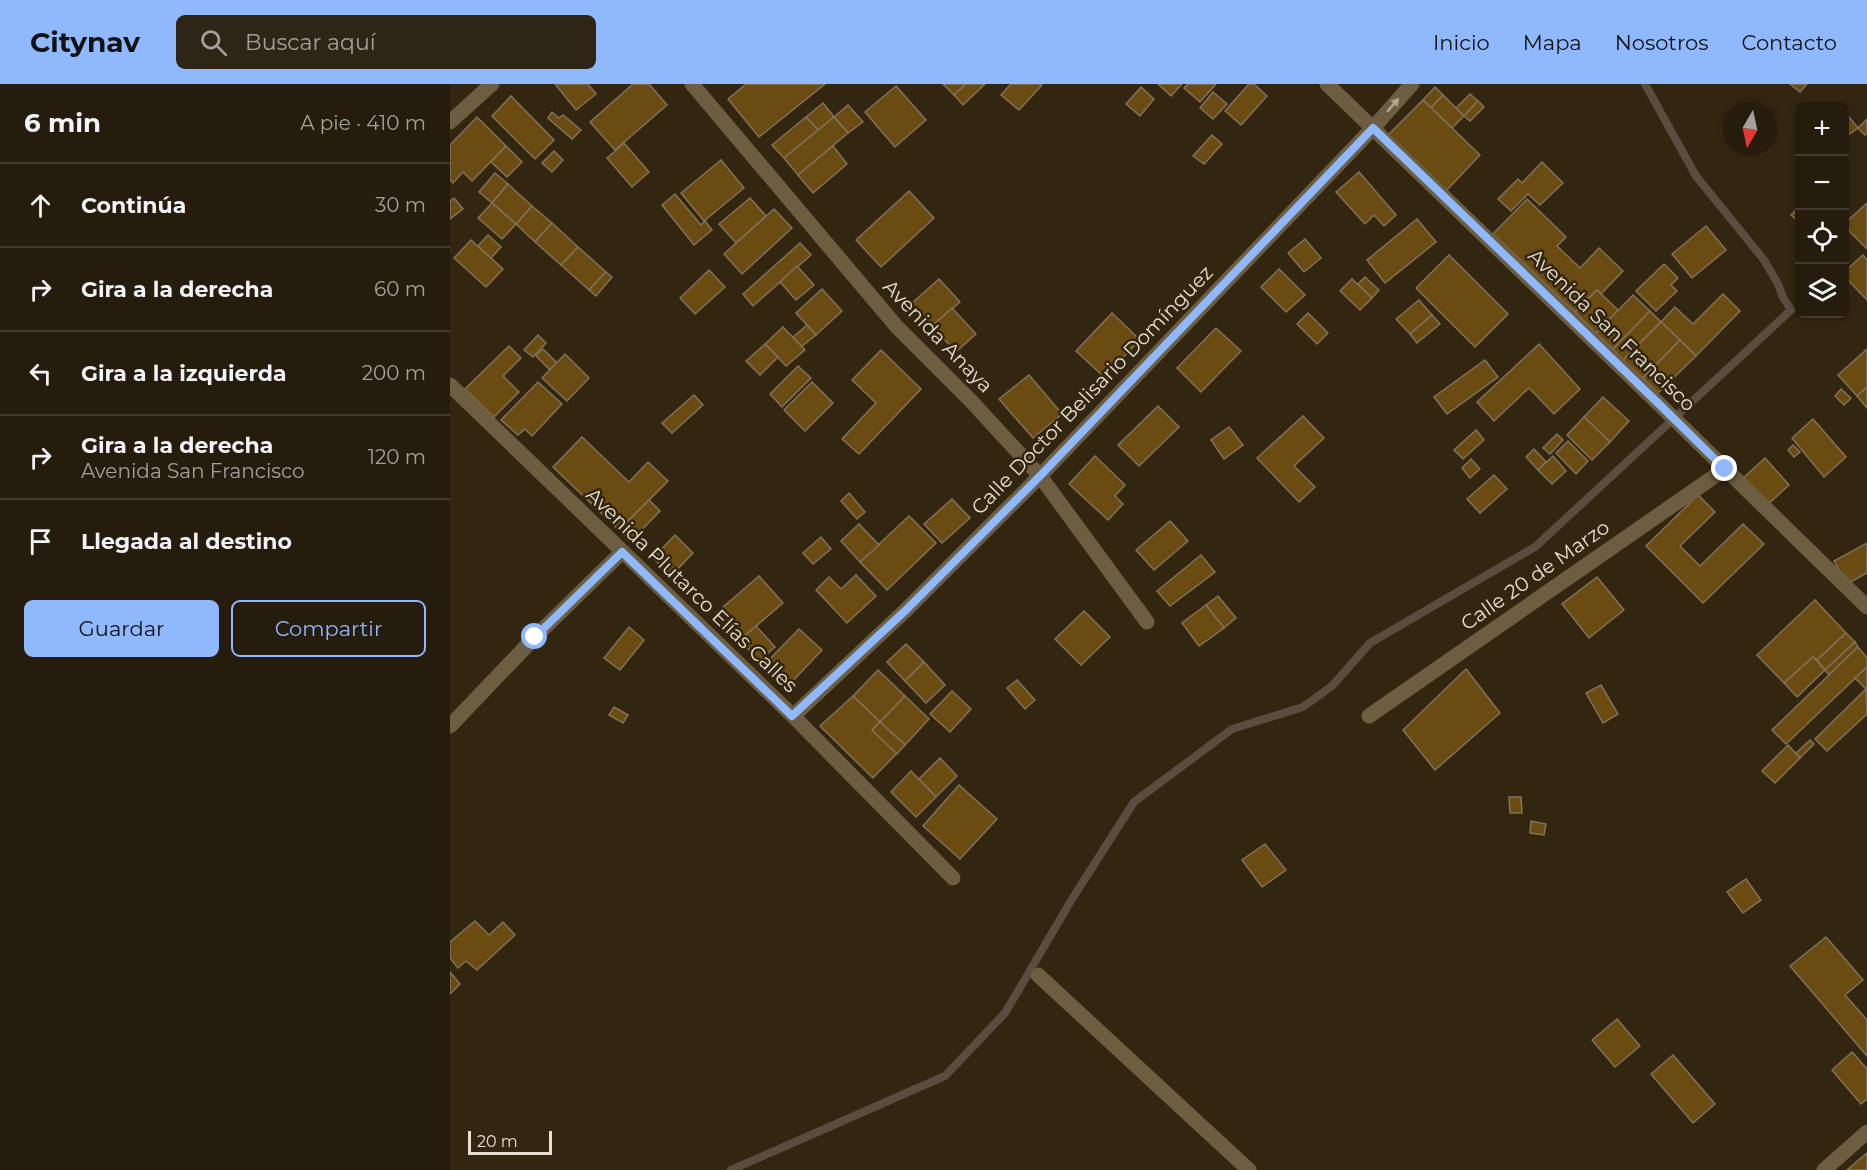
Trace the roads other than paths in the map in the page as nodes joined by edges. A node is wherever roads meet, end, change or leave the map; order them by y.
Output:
1 (492, 84) edge
2 (692, 84) edge
3 (1327, 84) edge
4 (1412, 84) edge
5 (450, 122) edge
6 (1373, 128) junction
7 (452, 392) edge
8 (1725, 469) junction
9 (1040, 476) junction
10 (622, 552) junction
11 (1867, 607) edge
12 (1147, 622) dead end
13 (792, 716) junction
14 (1369, 716) dead end
15 (450, 726) edge
16 (953, 878) dead end
17 (1038, 975) dead end
18 (1867, 1132) edge
19 (1249, 1170) edge
20 (1824, 1170) edge

1 - 5 street
2 - 9 street, Avenida Anaya
3 - 6 street, Avenida San Francisco
6 -> 4 street, Calle Doctor Belisario Domínguez
6 - 8 street, Avenida San Francisco
6 - 9 street, Calle Doctor Belisario Domínguez
7 - 10 street, Avenida Plutarco Elías Calles
8 - 11 street, Avenida San Francisco
8 - 14 street, Calle 20 de Marzo
9 - 12 street, Avenida Anaya
9 - 13 street, Calle Doctor Belisario Domínguez
10 - 13 street, Avenida Plutarco Elías Calles
10 - 15 street
13 - 16 street, Avenida Plutarco Elías Calles
17 - 19 street
18 - 20 street

